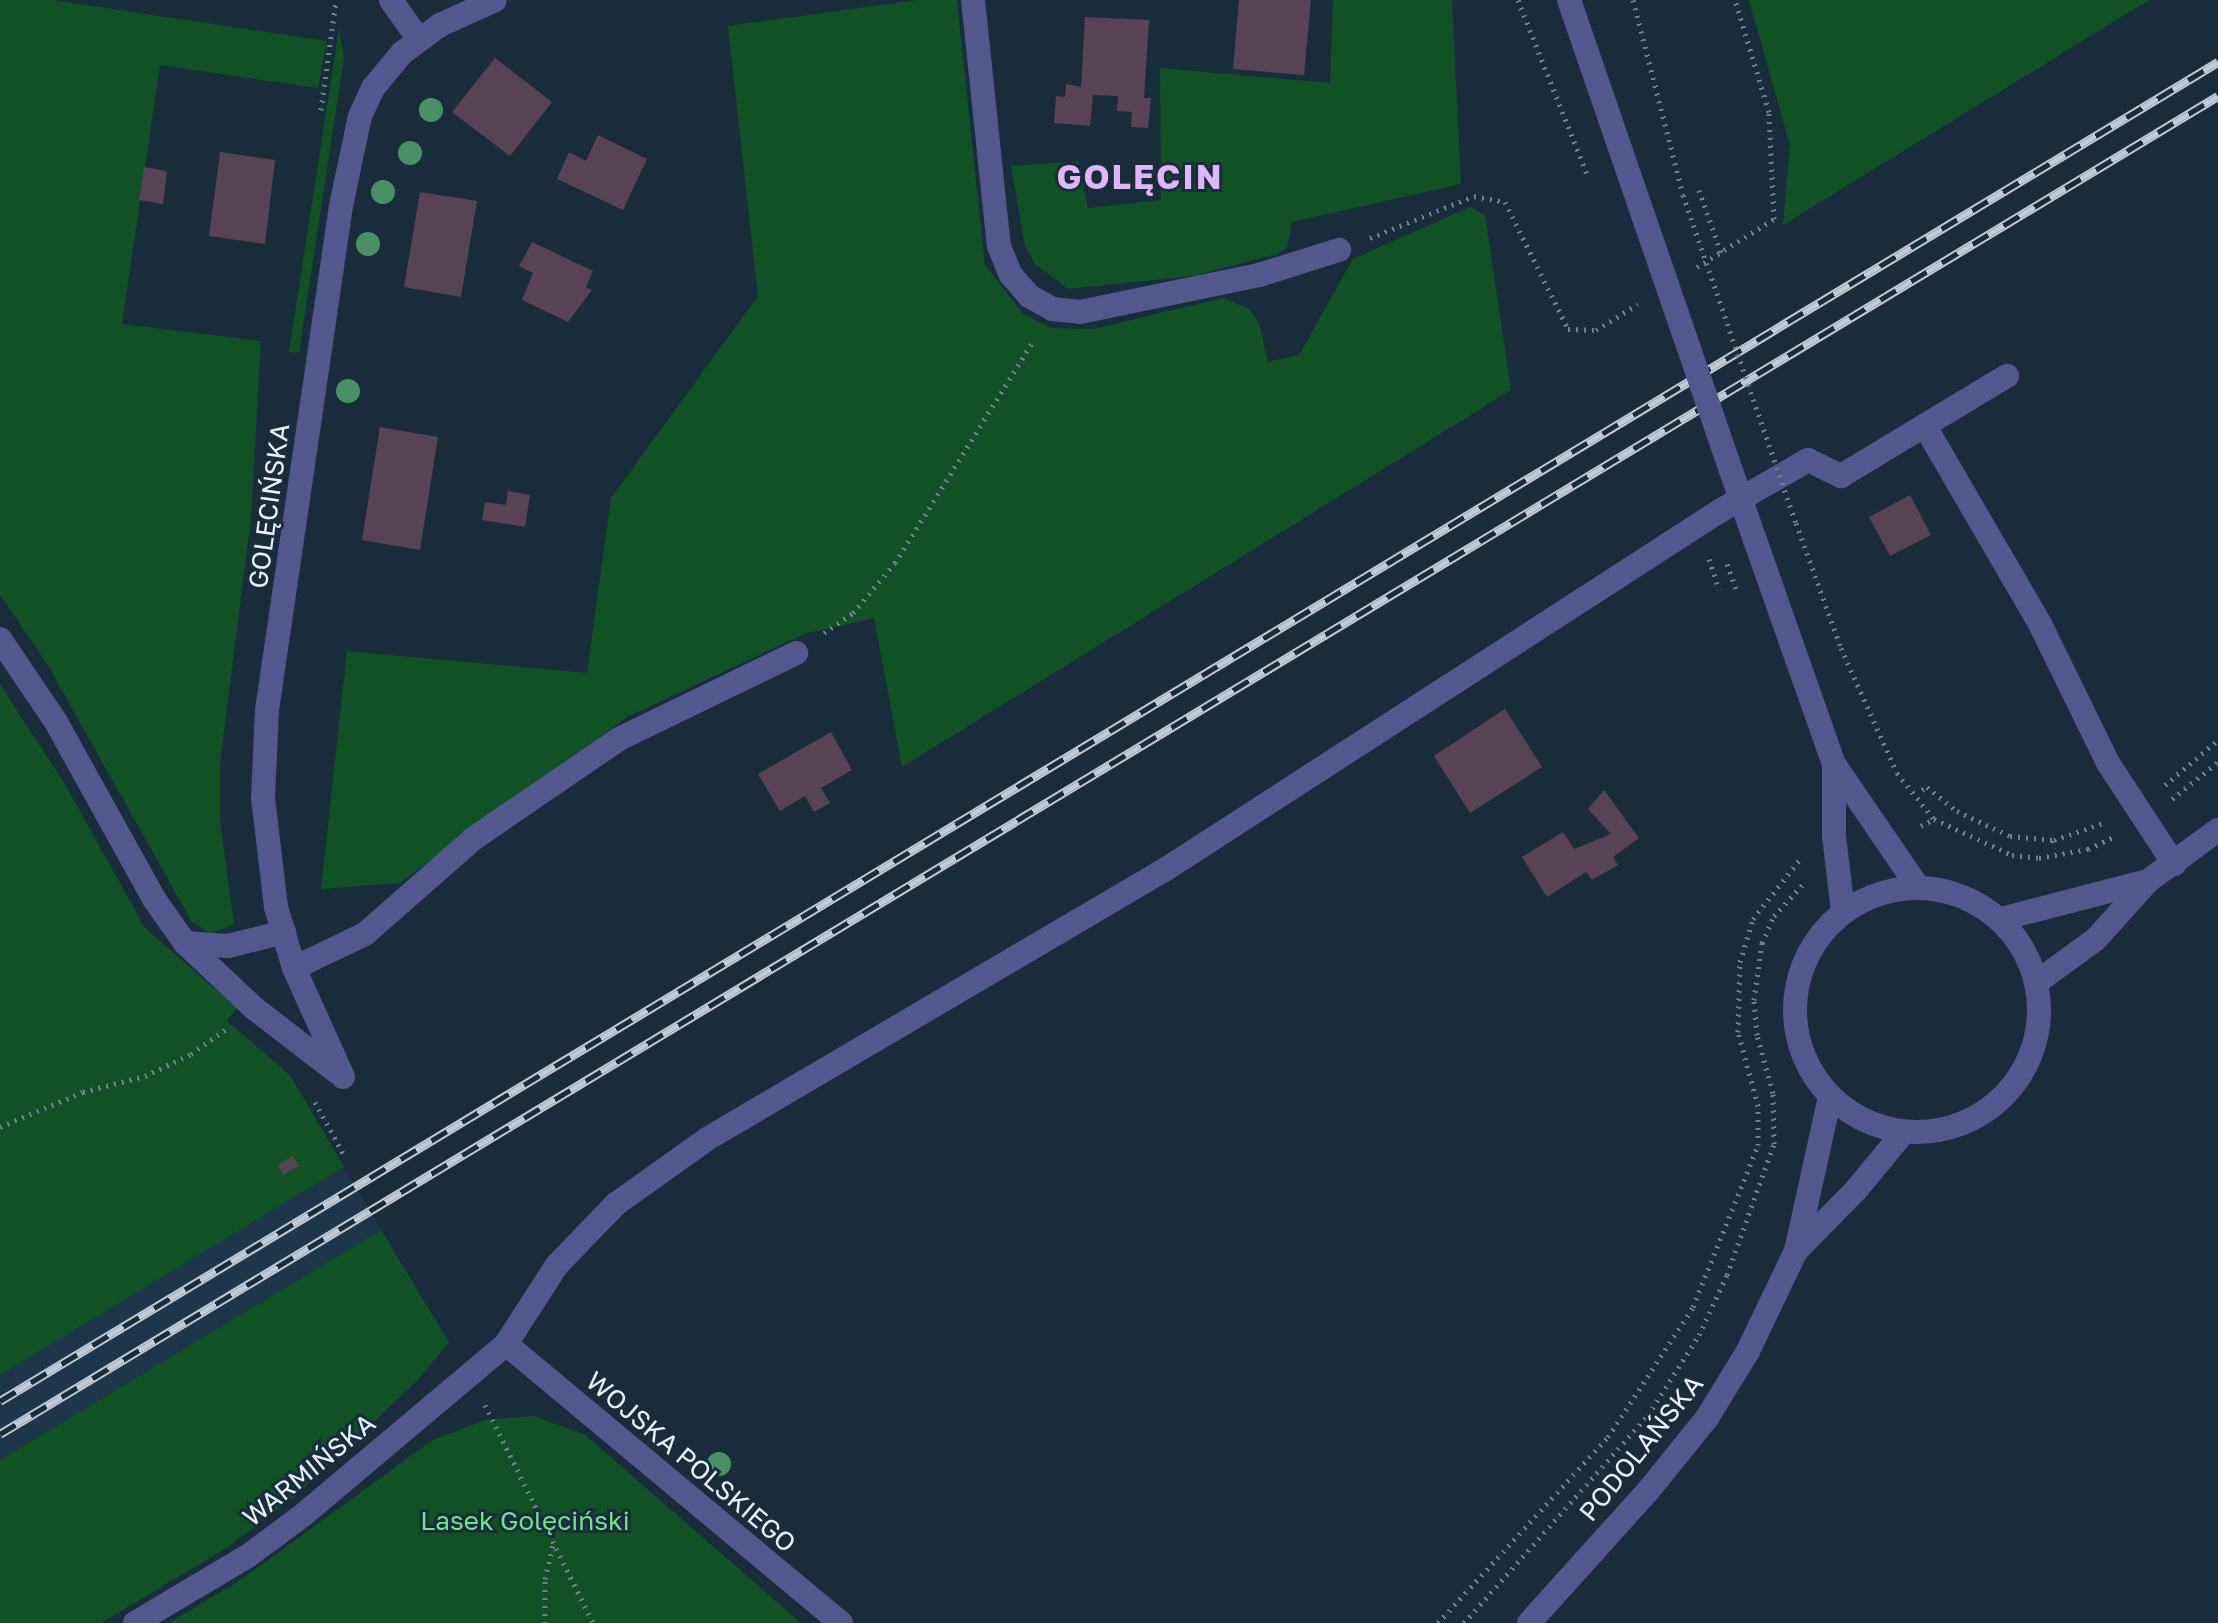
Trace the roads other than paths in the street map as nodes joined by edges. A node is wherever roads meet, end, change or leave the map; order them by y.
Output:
1 (391, 0) edge
2 (495, 0) edge
3 (973, 0) edge
4 (1569, 0) edge
5 (419, 40) junction
6 (1339, 250) dead end
7 (2007, 376) dead end
8 (1926, 428) junction
9 (0, 639) edge
10 (796, 653) road end
11 (1834, 764) junction
12 (2218, 830) edge
13 (2174, 864) junction
14 (2148, 881) junction
15 (1918, 887) junction
16 (1843, 911) junction
17 (2001, 919) junction
18 (284, 932) junction
19 (185, 943) junction
20 (294, 968) junction
21 (2037, 982) junction
22 (1830, 1096) junction
23 (1904, 1132) junction
24 (1796, 1251) junction
25 (506, 1344) junction
26 (135, 1623) edge
27 (841, 1623) edge
28 (1529, 1623) edge

1 - 5 street
2 - 5 street, GOLĘCIŃSKA
3 - 6 street
4 - 11 street, bridge
5 - 18 street, GOLĘCIŃSKA
7 - 8 street
8 - 13 street
8 - 25 street, WARMIŃSKA
9 - 19 street
10 - 20 street
11 - 15 street
11 - 16 street
12 - 13 street
13 - 14 street
14 - 17 street
14 - 21 street
15 - 16 street
15 - 17 street
16 - 22 street
17 - 21 street
18 - 19 street
18 - 20 street, GOLĘCIŃSKA
19 - 20 street, GOLĘCIŃSKA
21 - 23 street
22 - 23 street
22 - 24 street, PODOLAŃSKA
23 - 24 street, PODOLAŃSKA
24 - 28 street, PODOLAŃSKA
25 - 26 street, WARMIŃSKA
25 - 27 street, WOJSKA POLSKIEGO

